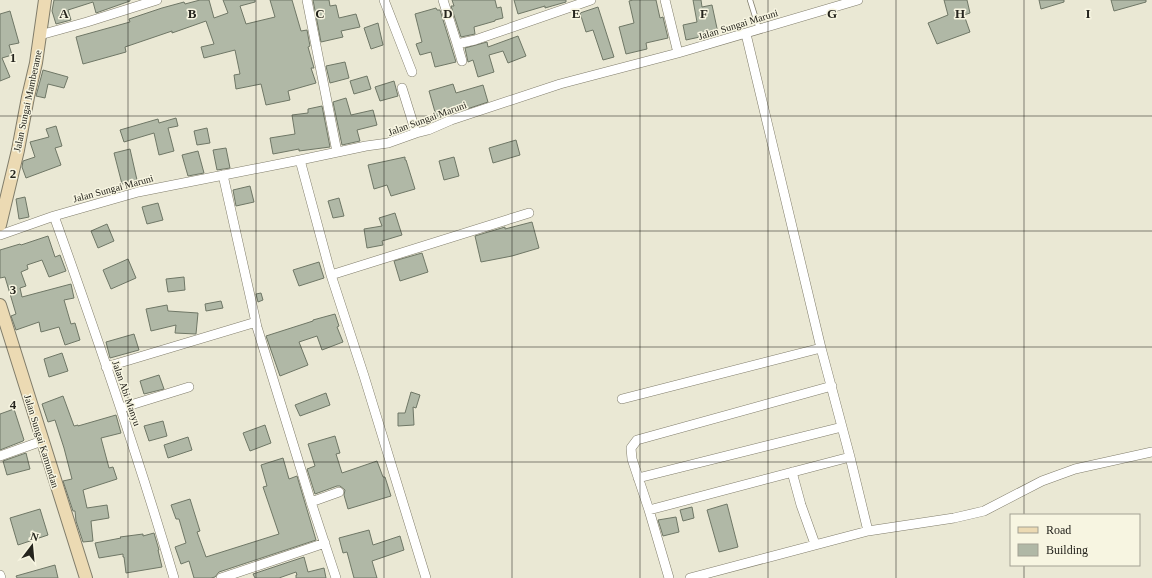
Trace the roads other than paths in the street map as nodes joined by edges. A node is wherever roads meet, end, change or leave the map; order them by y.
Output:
1 (45, 0) edge
2 (157, 0) edge
3 (307, 0) edge
4 (384, 0) edge
5 (443, 0) edge
6 (591, 0) edge
7 (665, 0) edge
8 (750, 0) edge
9 (858, 0) edge
10 (759, 29) junction
11 (746, 34) junction
12 (40, 35) junction
13 (457, 44) junction
14 (678, 53) junction
15 (462, 61) dead end
16 (412, 72) dead end
17 (402, 88) dead end
18 (416, 133) junction
19 (337, 152) junction
20 (300, 160) junction
21 (223, 175) junction
22 (529, 213) dead end
23 (54, 216) junction
24 (0, 225) edge
25 (0, 235) edge
26 (331, 274) junction
27 (0, 305) edge
28 (256, 322) junction
29 (821, 348) junction
30 (106, 366) junction
31 (832, 386) junction
32 (189, 387) dead end
33 (622, 399) dead end
34 (121, 408) junction
35 (842, 427) junction
36 (42, 441) junction
37 (1152, 452) edge
38 (0, 456) edge
39 (850, 456) junction
40 (792, 472) junction
41 (638, 478) junction
42 (339, 492) dead end
43 (311, 502) junction
44 (649, 510) junction
45 (868, 532) junction
46 (325, 543) junction
47 (815, 544) junction
48 (0, 575) edge
49 (1, 578) edge
50 (86, 578) edge
51 (174, 578) edge
52 (220, 578) edge
53 (336, 578) edge
54 (426, 578) edge
55 (669, 578) edge
56 (691, 578) edge

1 - 12 main road, Jalan Sungai Mamberame
2 - 12 street
3 - 19 street
4 - 16 street
5 - 13 street
6 - 13 street
7 - 14 street
8 - 10 lane
9 - 10 street, Jalan Sungai Maruni
10 - 11 street, Jalan Sungai Maruni
11 - 14 street, Jalan Sungai Maruni
11 - 29 street
12 - 24 main road, Jalan Sungai Mamberame
13 - 15 street
14 - 18 street, Jalan Sungai Maruni
17 - 18 street
18 - 19 street, Jalan Sungai Maruni
19 - 20 street, Jalan Sungai Maruni
20 - 21 street, Jalan Sungai Maruni
20 - 26 street
21 - 23 street, Jalan Sungai Maruni
21 - 28 street
22 - 26 street
23 - 25 street, Jalan Sungai Maruni
23 - 30 street, Jalan Abi Manyu
26 - 54 street
27 - 36 main road, Jalan Sungai Kamundan
28 - 30 street
28 - 43 street
29 - 31 street
29 - 33 street
30 - 34 street, Jalan Abi Manyu
31 - 35 street
31 - 41 street
32 - 34 street
34 - 51 street, Jalan Abi Manyu
35 - 39 street
35 - 41 street
36 - 38 street
36 - 50 main road, Jalan Sungai Kamundan
37 - 45 street
39 - 40 street
39 - 45 street
40 - 44 street
40 - 47 street
41 - 44 street
42 - 43 street
43 - 46 street
44 - 55 street
45 - 47 street
46 - 52 street
46 - 53 street
47 - 56 street
48 - 49 street

